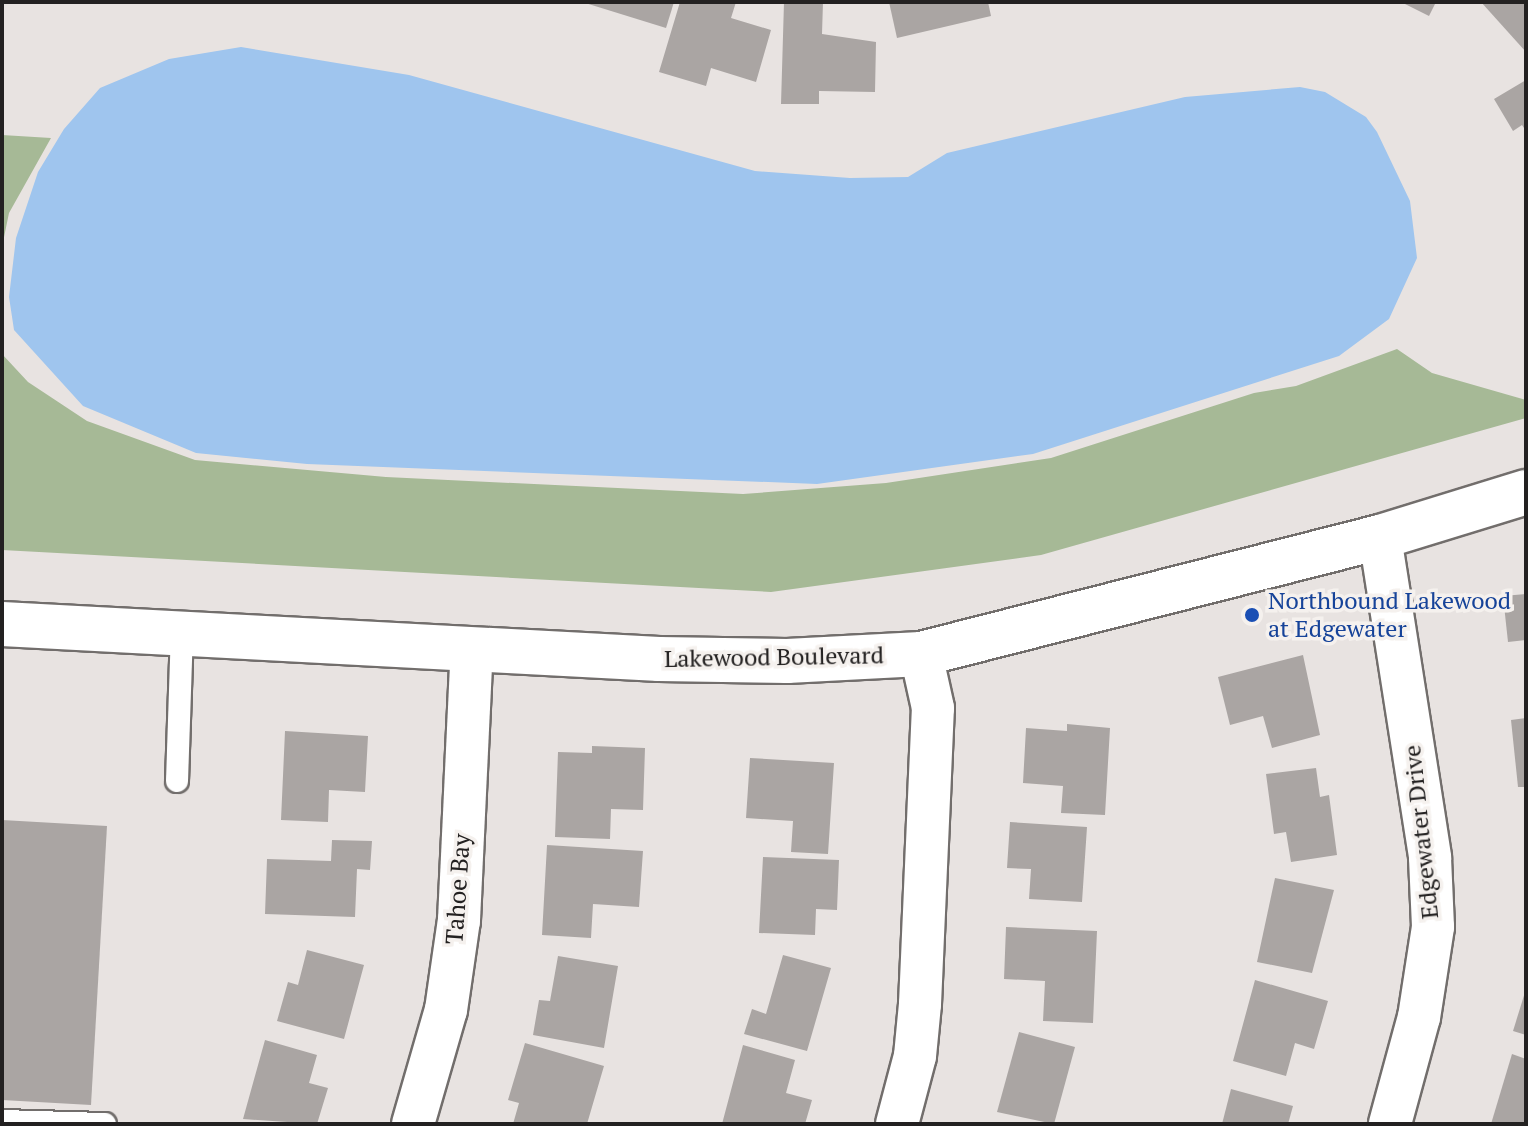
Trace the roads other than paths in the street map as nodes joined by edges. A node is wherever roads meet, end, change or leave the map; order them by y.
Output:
1 (1526, 492) edge
2 (1380, 537) junction
3 (2, 624) edge
4 (182, 634) junction
5 (472, 649) junction
6 (921, 654) junction
7 (177, 781) dead end
8 (2, 1121) edge
9 (35, 1123) edge
10 (105, 1124) edge
11 (413, 1124) edge
12 (897, 1124) edge
13 (1390, 1124) edge

1 - 2 street, Lakewood Boulevard
2 - 6 street, Lakewood Boulevard
2 - 13 street, Edgewater Drive
3 - 4 street, Lakewood Boulevard
4 - 5 street, Lakewood Boulevard
4 - 7 lane
5 - 6 street, Lakewood Boulevard
5 - 11 street, Tahoe Bay
6 - 12 street
8 - 9 lane
9 - 10 lane

